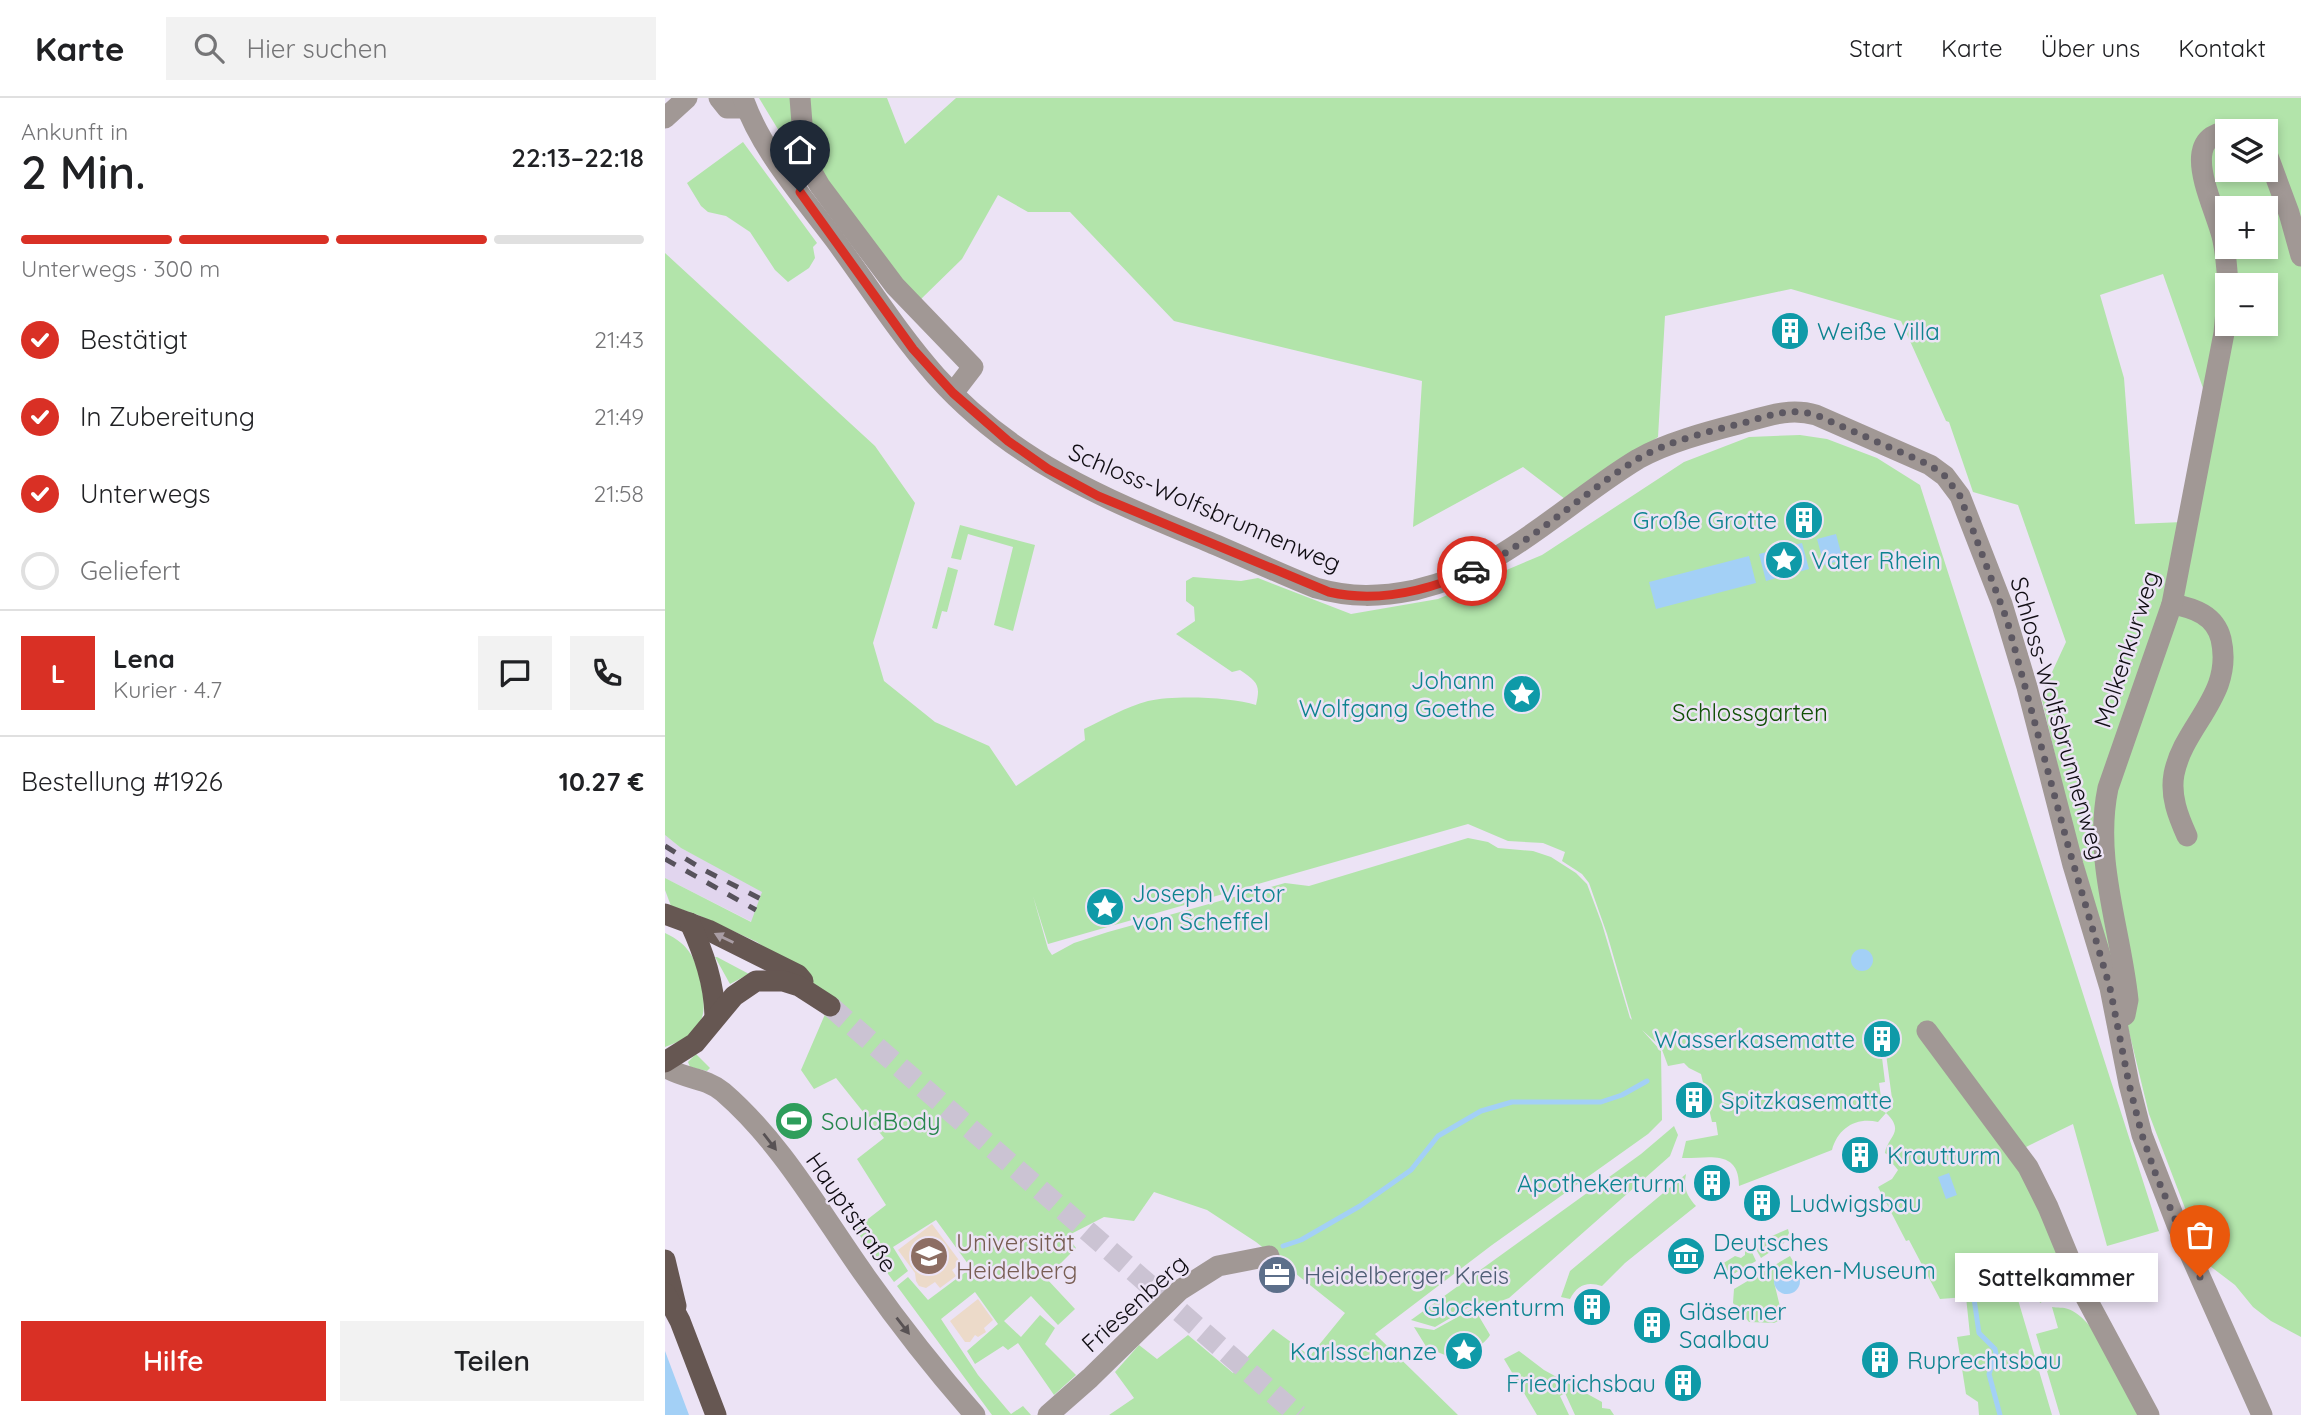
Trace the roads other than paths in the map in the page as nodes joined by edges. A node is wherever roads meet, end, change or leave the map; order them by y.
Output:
1 (687, 98) edge
2 (719, 98) edge
3 (800, 98) edge
4 (744, 103) edge
5 (665, 118) edge
6 (2215, 135) edge
7 (2278, 182) edge
8 (2301, 256) edge
9 (2226, 273) edge
10 (2223, 336) edge
11 (953, 393) junction
12 (2172, 604) junction
13 (2187, 836) dead end
14 (665, 914) edge
15 (690, 923) junction
16 (715, 1016) junction
17 (2117, 1019) junction
18 (1927, 1031) dead end
19 (665, 1064) edge
20 (1268, 1259) dead end
21 (665, 1260) edge
22 (665, 1293) edge
23 (680, 1321) junction
24 (716, 1415) edge
25 (975, 1415) edge
26 (1048, 1415) edge
27 (2149, 1415) edge
28 (2262, 1415) edge

1 - 5 street
2 - 4 street
3 - 11 street
4 - 11 street, Schloss-Wolfsbrunnenweg
6 - 9 street, Molkenkurweg
7 - 8 street
10 - 12 street, Molkenkurweg
11 - 17 street, Schloss-Wolfsbrunnenweg
12 - 13 street
12 - 17 street, Molkenkurweg
14 - 15 main road
15 - 16 main road
16 -> 15 main road
16 - 19 main road
17 - 28 street, Schloss-Wolfsbrunnenweg
18 - 27 street
19 -> 25 street, Hauptstraße
20 - 26 street, Friesenberg
21 - 23 main road
22 - 23 main road
23 - 24 main road

